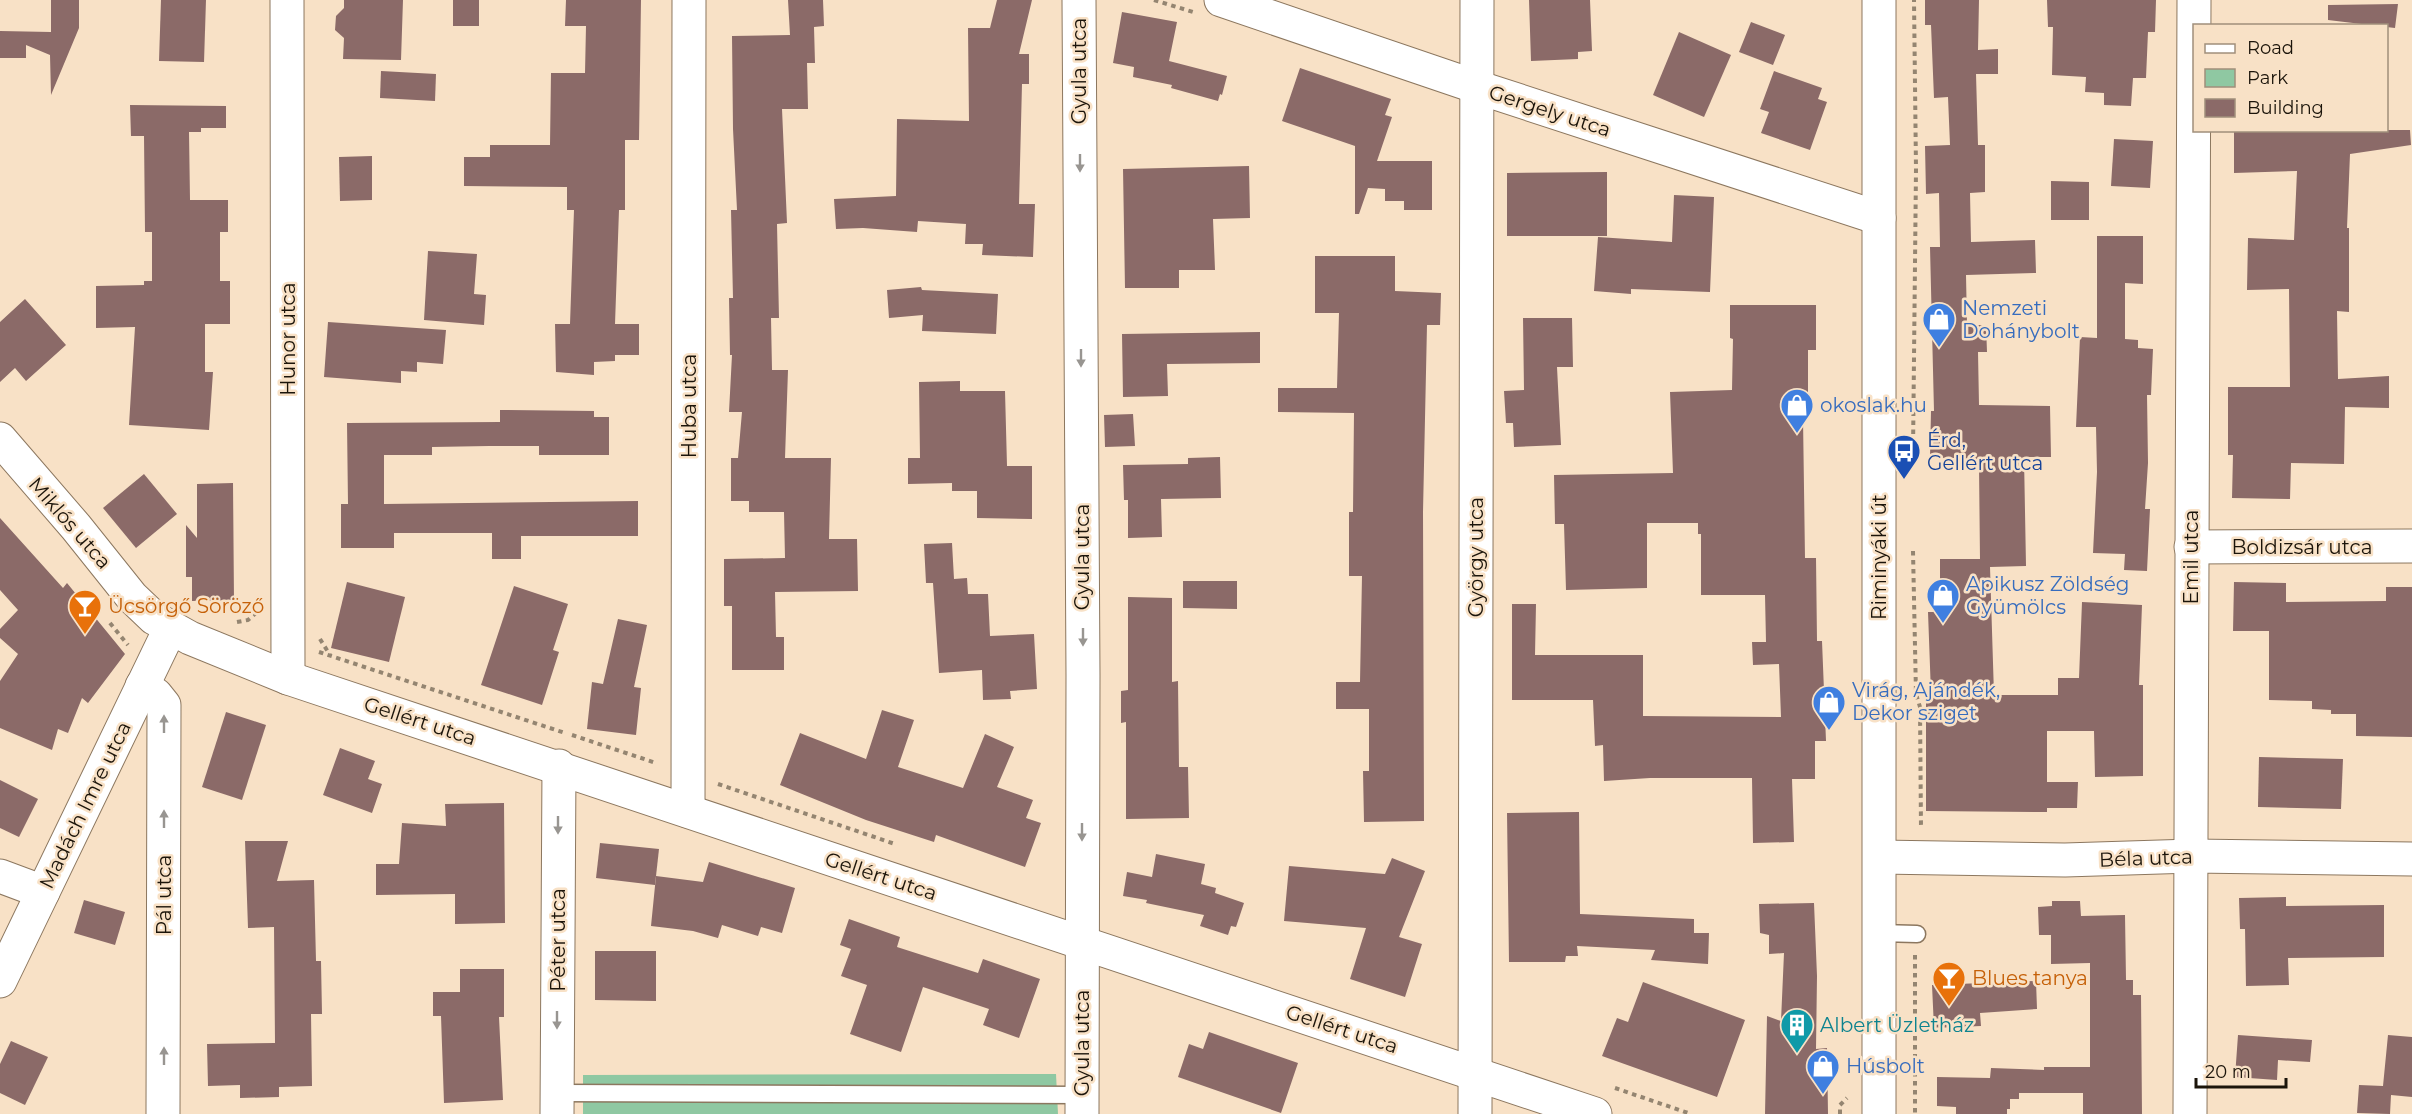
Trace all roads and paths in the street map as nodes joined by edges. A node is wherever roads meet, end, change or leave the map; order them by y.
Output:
1 (287, 0) edge
2 (689, 0) edge
3 (1079, 0) edge
4 (1221, 0) edge
5 (1477, 0) edge
6 (1879, 0) edge
7 (1914, 0) edge
8 (2193, 0) edge
9 (1477, 87) junction
10 (1879, 218) junction
11 (0, 439) edge
12 (1912, 456) dead end
13 (10, 461) edge
14 (2412, 546) edge
15 (1913, 547) dead end
16 (2191, 547) junction
17 (231, 623) dead end
18 (242, 627) dead end
19 (170, 629) junction
20 (288, 642) junction
21 (288, 678) junction
22 (142, 686) junction
23 (559, 766) junction
24 (688, 773) junction
25 (688, 811) junction
26 (904, 847) dead end
27 (2192, 856) junction
28 (1880, 857) junction
29 (1921, 858) junction
30 (2412, 859) edge
31 (0, 876) edge
32 (43, 892) junction
33 (1879, 933) junction
34 (1915, 934) joint
35 (1081, 942) junction
36 (0, 981) edge
37 (1474, 1073) junction
38 (1602, 1100) edge
39 (557, 1104) edge
40 (1082, 1104) edge
41 (1840, 1105) dead end
42 (164, 1114) edge
43 (1475, 1114) edge
44 (1691, 1114) edge
45 (1840, 1114) edge
46 (1879, 1114) edge
47 (1915, 1114) edge
48 (2190, 1114) edge

1 - 20 street, Hunor utca
2 - 24 street, Huba utca
3 -> 35 street, Gyula utca
4 - 9 street, Gergely utca
5 - 9 street, György utca
6 - 10 street, Riminyáki út
7 - 12 path
8 - 16 street, Emil utca
9 - 10 street, Gergely utca
9 - 37 street, György utca
10 - 28 street, Riminyáki út
11 - 13 street, Miklós utca
13 - 19 street, Miklós utca
14 - 16 street, Boldizsár utca
15 - 29 path
16 - 27 street, Emil utca
17 - 18 path
19 - 21 street, Gellért utca
19 - 22 street, Madách Imre utca
20 - 21 street, Hunor utca
20 - 24 path
21 - 23 street, Gellért utca
22 - 32 street, Madách Imre utca
42 -> 22 street, Pál utca
23 - 25 street, Gellért utca
23 -> 39 street, Péter utca
24 - 25 street, Huba utca
24 - 26 path
25 - 35 street, Gellért utca
27 - 29 street, Béla utca
27 - 30 street, Béla utca
27 - 48 street, Emil utca
28 - 29 street, Béla utca
28 - 33 street, Riminyáki út
31 - 32 street
32 - 36 street, Madách Imre utca
33 - 34 lane
33 - 46 street, Riminyáki út
34 - 47 path
35 - 37 street, Gellért utca
35 - 40 street, Gyula utca
37 - 38 street, Gellért utca
37 - 43 street, György utca
38 - 44 path
39 - 40 lane
41 - 45 path

